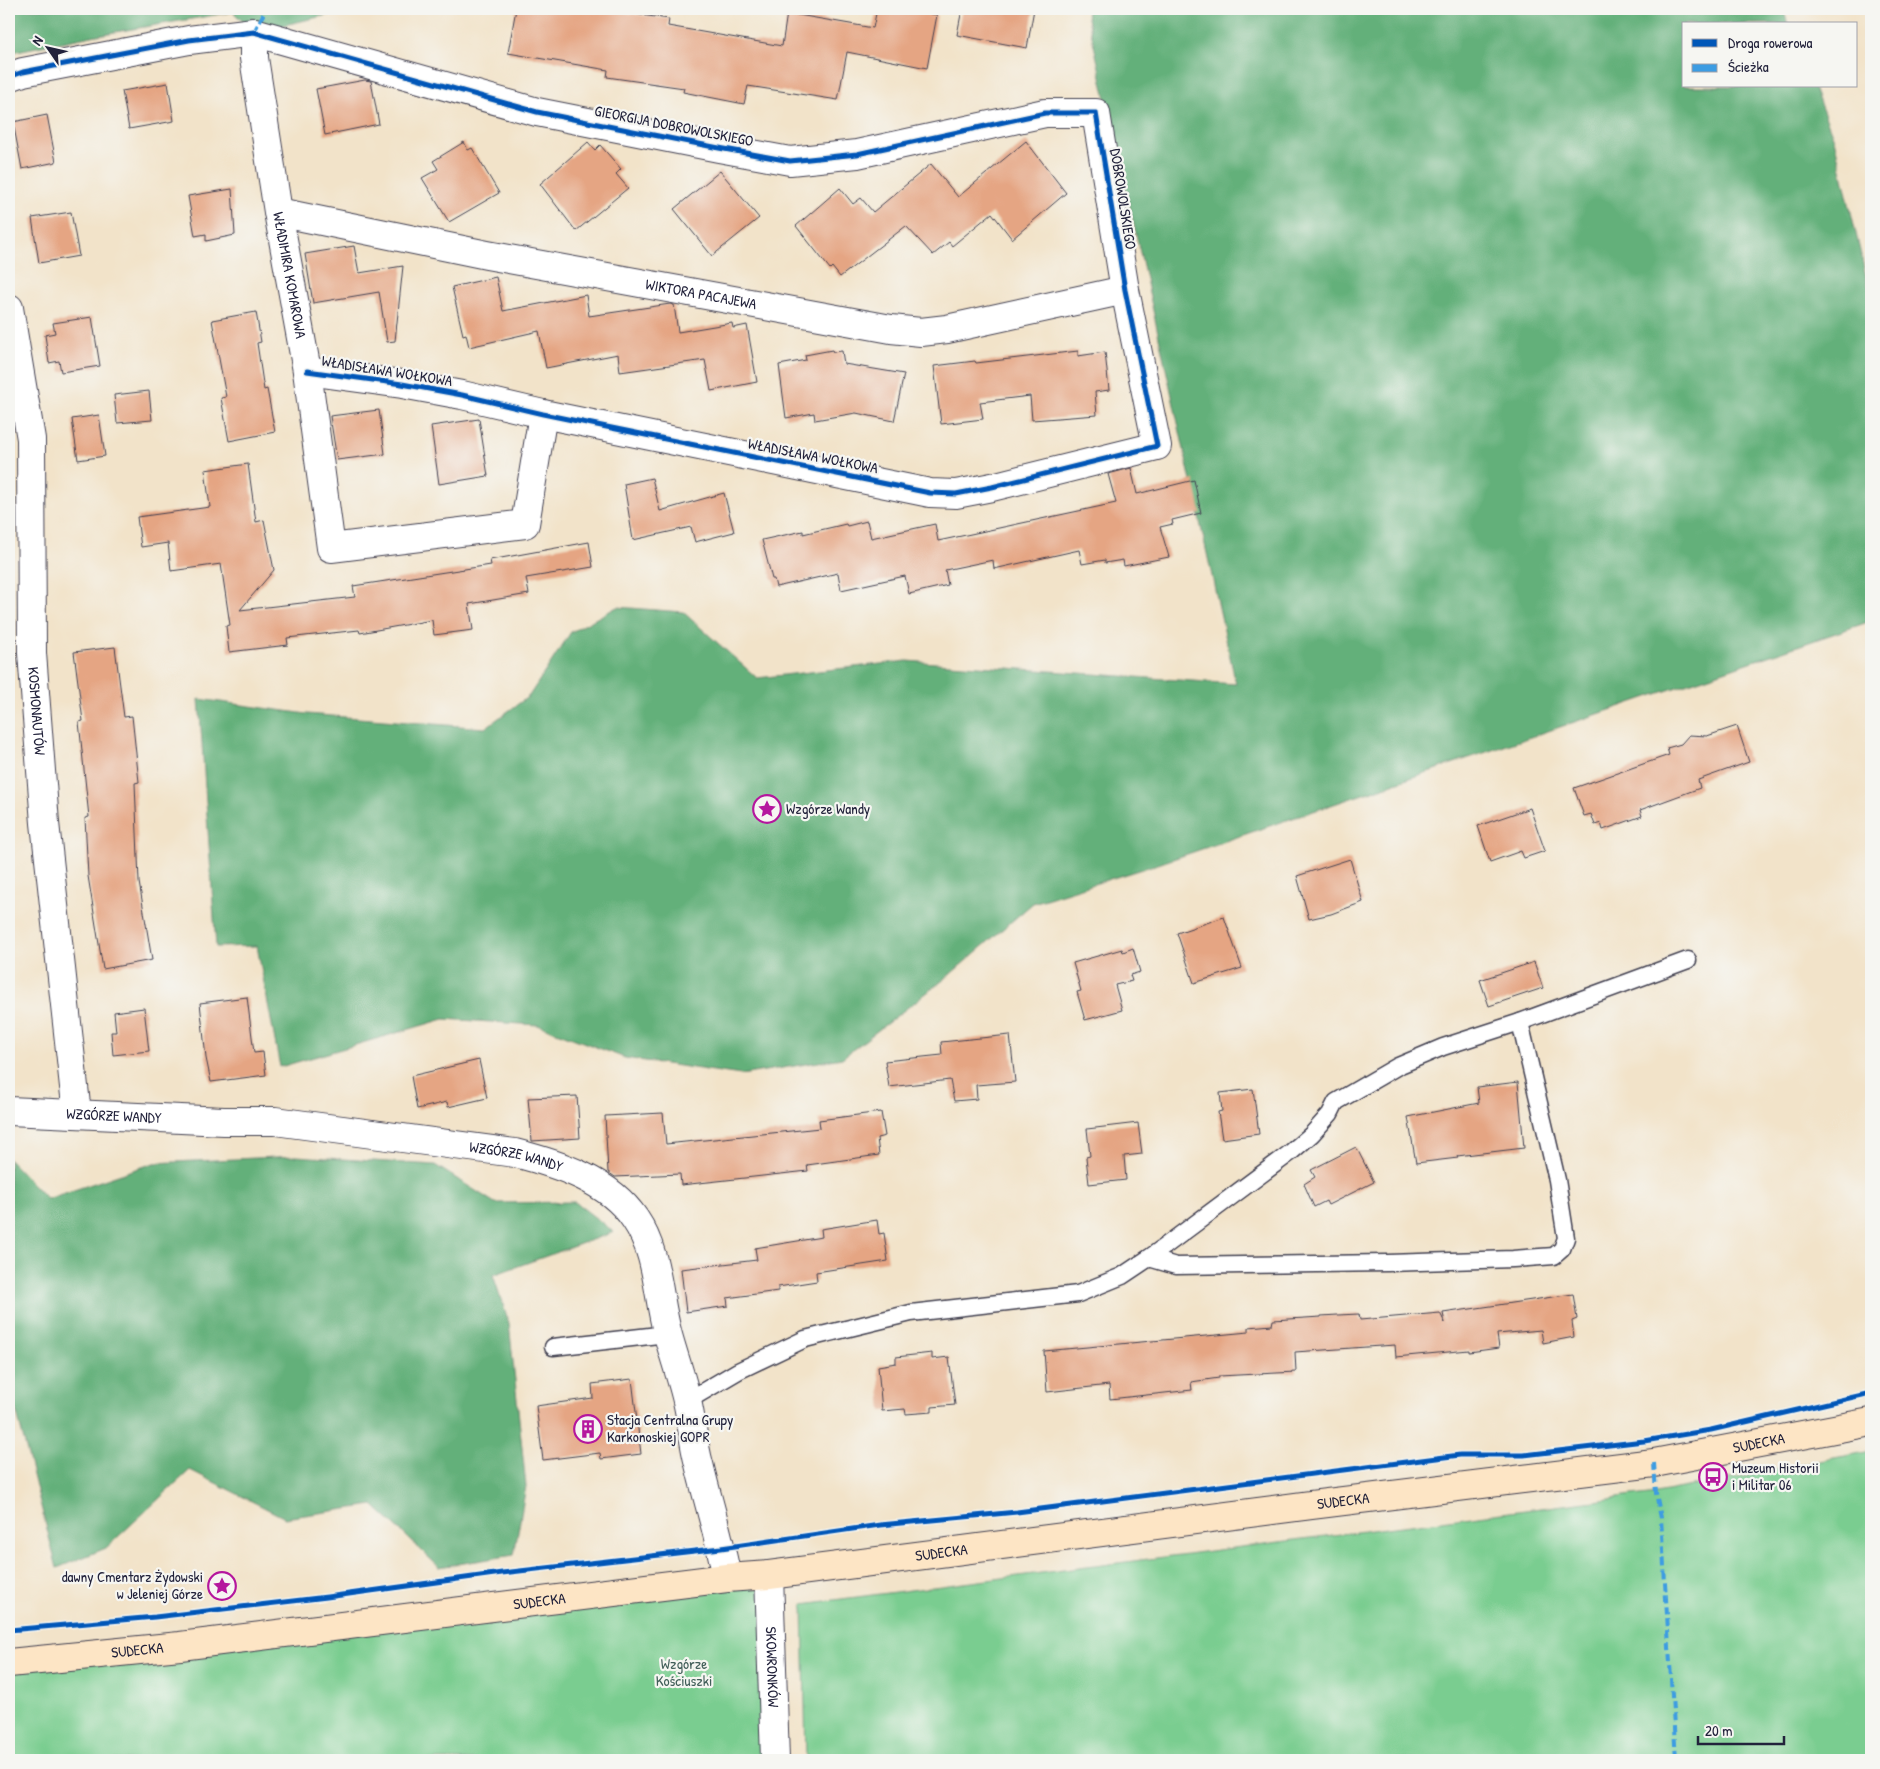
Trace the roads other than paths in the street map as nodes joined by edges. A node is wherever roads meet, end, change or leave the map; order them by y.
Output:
1 (254, 32) junction
2 (9, 77) edge
3 (1096, 113) joint
4 (278, 212) junction
5 (1125, 290) junction
6 (9, 308) edge
7 (307, 371) junction
8 (542, 414) junction
9 (1688, 960) dead end
10 (1520, 1022) junction
11 (9, 1111) edge
12 (77, 1114) junction
13 (1149, 1258) junction
14 (667, 1334) junction
15 (554, 1347) dead end
16 (687, 1401) junction
17 (1871, 1422) edge
18 (770, 1575) junction
19 (727, 1578) junction
20 (9, 1663) edge
21 (775, 1760) edge

1 - 2 street
1 - 3 street, GIEORGIJA DOBROWOLSKIEGO
1 - 4 street, WŁADIMIRA KOMAROWA
3 - 5 street, DOBROWOLSKIEGO
4 - 5 street, WIKTORA PACAJEWA
4 - 7 street, WŁADIMIRA KOMAROWA
5 - 8 street, WŁADISŁAWA WOŁKOWA
6 - 12 street, KOSMONAUTÓW
7 - 8 street, WŁADISŁAWA WOŁKOWA
7 - 8 street, WŁADIMIRA KOMAROWA
9 - 10 lane
10 - 13 lane
10 - 13 lane
11 - 12 street, WZGÓRZE WANDY
12 - 14 street, WZGÓRZE WANDY
13 - 16 lane
14 - 15 lane
14 - 16 street, WZGÓRZE WANDY
16 - 19 street, WZGÓRZE WANDY
17 - 18 street, SUDECKA
18 - 19 street, SUDECKA
18 - 21 street, SKOWRONKÓW
19 - 20 street, SUDECKA

